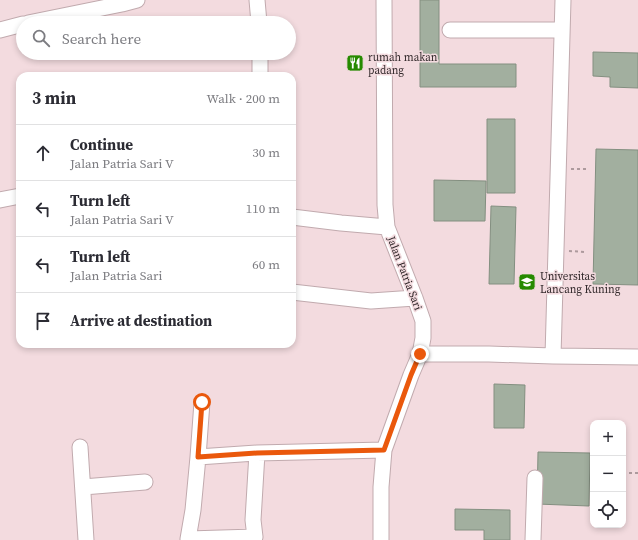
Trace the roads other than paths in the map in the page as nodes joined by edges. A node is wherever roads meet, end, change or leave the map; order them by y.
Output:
1 (137, 0) edge
2 (257, 0) edge
3 (384, 0) edge
4 (563, 0) edge
5 (63, 16) edge
6 (258, 16) edge
7 (16, 25) edge
8 (0, 30) edge
9 (450, 30) dead end
10 (562, 30) junction
11 (260, 60) edge
12 (260, 72) edge
13 (16, 197) edge
14 (0, 200) edge
15 (296, 217) edge
16 (387, 227) junction
17 (296, 292) edge
18 (415, 298) junction
19 (420, 354) junction
20 (553, 356) junction
21 (638, 357) edge
22 (202, 402) dead end
23 (80, 446) dead end
24 (384, 450) junction
25 (257, 453) junction
26 (198, 457) junction
27 (535, 478) dead end
28 (146, 482) dead end
29 (83, 487) junction
30 (255, 539) edge
31 (86, 540) edge
32 (183, 540) edge
33 (381, 540) edge
34 (533, 540) edge

1 - 5 street
2 - 6 street
3 - 16 street, Jalan Patria Sari
4 - 10 street
7 - 8 street
9 - 10 street
10 - 20 street
11 - 12 street
13 - 14 street
15 - 16 street
16 - 18 street, Jalan Patria Sari
17 - 18 street
18 - 19 street, Jalan Patria Sari
19 - 20 street
19 - 24 street, Jalan Patria Sari
20 - 21 street
22 - 26 street
23 - 29 street
24 - 25 street
24 - 33 street, Jalan Patria Sari
25 - 26 street
25 - 30 street
26 - 32 street
27 - 34 street
28 - 29 street
29 - 31 street
30 - 32 street

